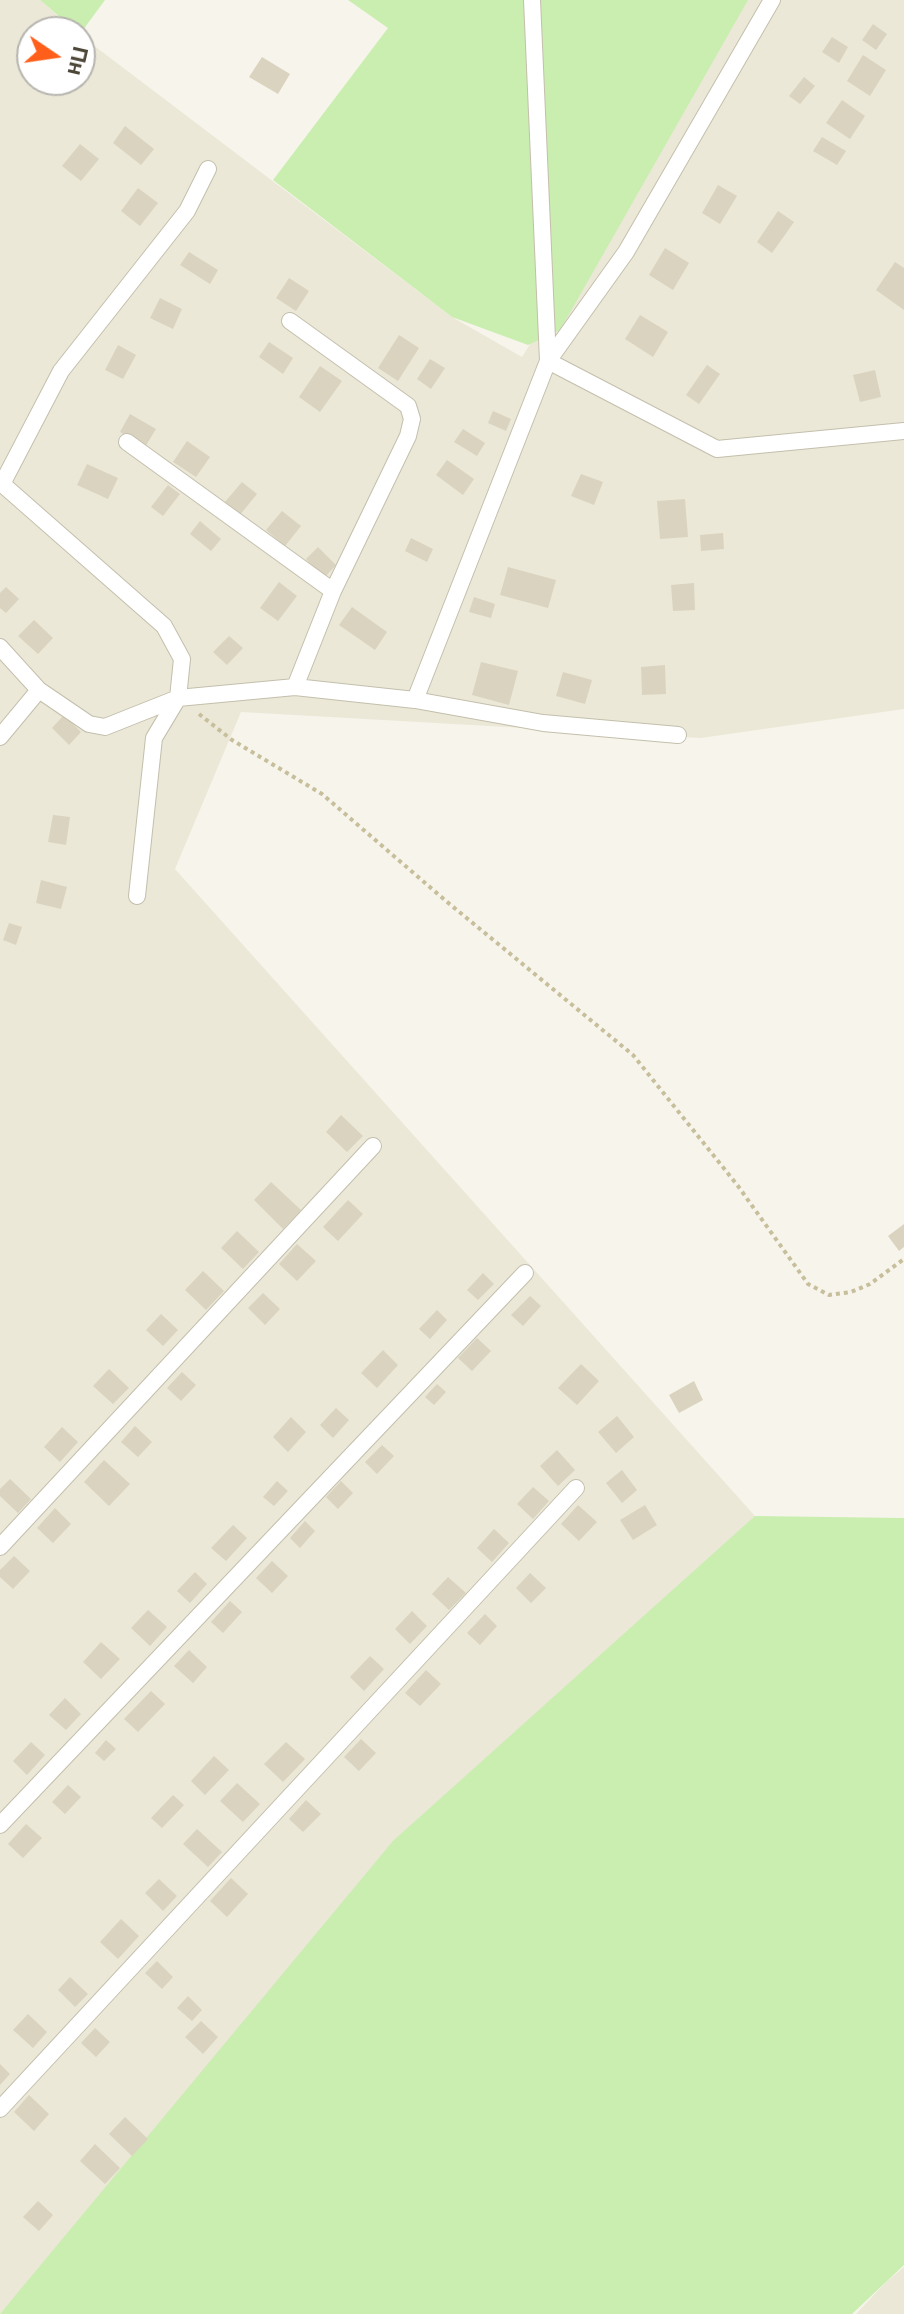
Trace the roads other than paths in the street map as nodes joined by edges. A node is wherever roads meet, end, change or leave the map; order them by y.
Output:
1 (532, 0) edge
2 (772, 0) edge
3 (208, 169) dead end
4 (290, 321) dead end
5 (548, 361) junction
6 (904, 431) edge
7 (127, 442) dead end
8 (1, 483) edge
9 (333, 591) junction
10 (0, 647) edge
11 (295, 687) junction
12 (39, 690) junction
13 (178, 698) junction
14 (415, 700) junction
15 (678, 735) dead end
16 (0, 737) edge
17 (137, 896) dead end
18 (373, 1146) dead end
19 (525, 1273) dead end
20 (576, 1488) dead end
21 (0, 1547) edge
22 (0, 1825) edge
23 (0, 2109) edge

1 - 5 street
2 - 5 street
3 - 8 street
4 - 9 street
5 - 6 street
5 - 14 street
7 - 9 street
8 - 13 street
9 - 11 street
10 - 12 street
11 - 13 street
11 - 14 street
12 - 13 street
12 - 16 street
13 - 17 street
14 - 15 street
18 - 21 street
19 - 22 street
20 - 23 street

